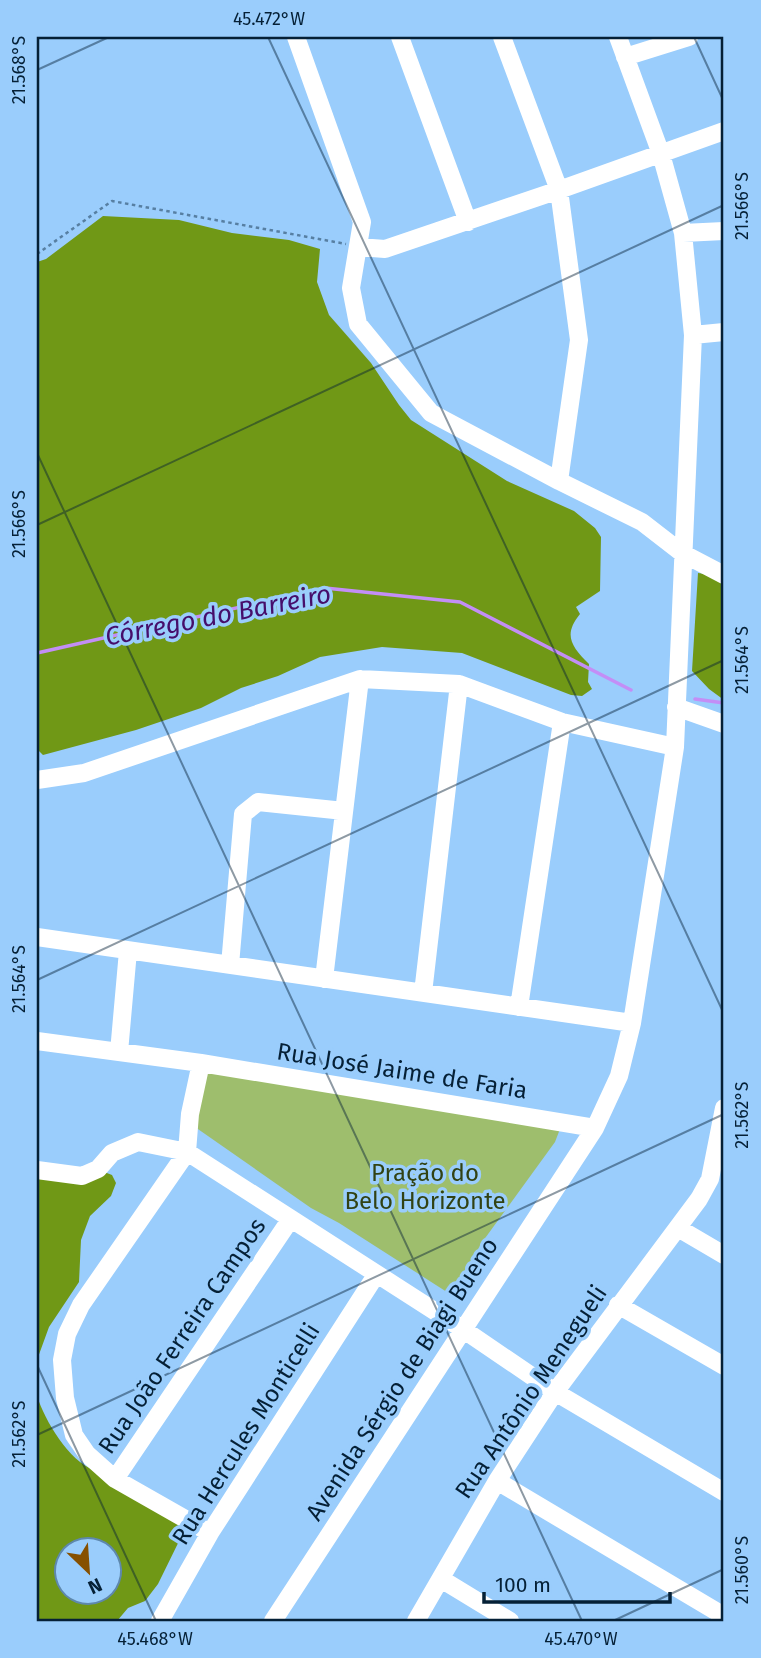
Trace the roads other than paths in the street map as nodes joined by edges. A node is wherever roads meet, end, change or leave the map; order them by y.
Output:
1 (296, 37) edge
2 (400, 37) edge
3 (502, 37) edge
4 (618, 37) edge
5 (689, 37) edge
6 (625, 57) junction
7 (724, 131) edge
8 (660, 154) junction
9 (559, 190) junction
10 (468, 222) junction
11 (724, 231) edge
12 (683, 233) junction
13 (359, 247) junction
14 (724, 332) edge
15 (693, 335) junction
16 (559, 481) junction
17 (682, 553) junction
18 (724, 575) edge
19 (359, 679) junction
20 (459, 684) junction
21 (676, 707) junction
22 (562, 722) junction
23 (724, 724) edge
24 (675, 747) junction
25 (37, 780) edge
26 (344, 811) junction
27 (37, 937) edge
28 (128, 951) junction
29 (230, 965) junction
30 (324, 979) junction
31 (423, 993) junction
32 (519, 1007) junction
33 (632, 1023) junction
34 (37, 1041) edge
35 (119, 1052) junction
36 (201, 1063) junction
37 (724, 1108) edge
38 (595, 1128) junction
39 (187, 1152) junction
40 (37, 1170) edge
41 (717, 1183) edge
42 (290, 1220) junction
43 (678, 1228) junction
44 (724, 1255) edge
45 (376, 1275) junction
46 (618, 1305) junction
47 (464, 1330) junction
48 (724, 1366) edge
49 (555, 1392) junction
50 (116, 1479) junction
51 (497, 1481) junction
52 (724, 1492) edge
53 (210, 1533) junction
54 (441, 1579) junction
55 (724, 1616) edge
56 (160, 1621) edge
57 (273, 1621) edge
58 (416, 1621) edge
59 (510, 1621) edge

1 - 13 street
2 - 10 street
3 - 9 street
4 - 6 street, Avenida Sérgio de Biagi Bueno
5 - 6 street
6 - 8 street, Avenida Sérgio de Biagi Bueno
7 - 8 street
8 - 9 street
8 - 12 street, Avenida Sérgio de Biagi Bueno
9 - 10 street
9 - 16 street
10 - 13 street
11 - 12 street
12 - 15 street, Avenida Sérgio de Biagi Bueno
13 - 16 street
14 - 15 street
15 - 17 street, Avenida Sérgio de Biagi Bueno
16 - 17 street
17 - 18 street
17 - 21 street, Avenida Sérgio de Biagi Bueno
19 - 20 street
19 - 25 street
19 - 26 street
20 - 22 street
20 - 31 street
21 - 23 street
21 - 24 street, Avenida Sérgio de Biagi Bueno
22 - 24 street
22 - 32 street
24 - 33 street, Avenida Sérgio de Biagi Bueno
26 - 29 street
26 - 30 street
27 - 28 street
28 - 29 street
28 - 35 street
29 - 30 street
30 - 31 street
31 - 32 street
32 - 33 street
33 - 38 street, Avenida Sérgio de Biagi Bueno
34 - 35 street, Rua José Jaime de Faria
35 - 36 street, Rua José Jaime de Faria
36 - 38 street, Rua José Jaime de Faria
36 - 39 street
37 - 41 street, Rua Antônio Menegueli
38 - 47 street, Avenida Sérgio de Biagi Bueno
39 - 40 street
39 - 42 street
39 - 50 street
41 - 43 street, Rua Antônio Menegueli
42 - 45 street
42 - 50 street, Rua João Ferreira Campos
43 - 44 street
43 - 46 street, Rua Antônio Menegueli
45 - 47 street
45 - 53 street, Rua Hercules Monticelli
46 - 48 street
46 - 49 street, Rua Antônio Menegueli
47 - 49 street
47 - 57 street, Avenida Sérgio de Biagi Bueno
49 - 51 street, Rua Antônio Menegueli
49 - 52 street
50 - 53 street
51 - 54 street, Rua Antônio Menegueli
51 - 55 street
53 - 56 street, Rua Hercules Monticelli
54 - 58 street, Rua Antônio Menegueli
54 - 59 street

